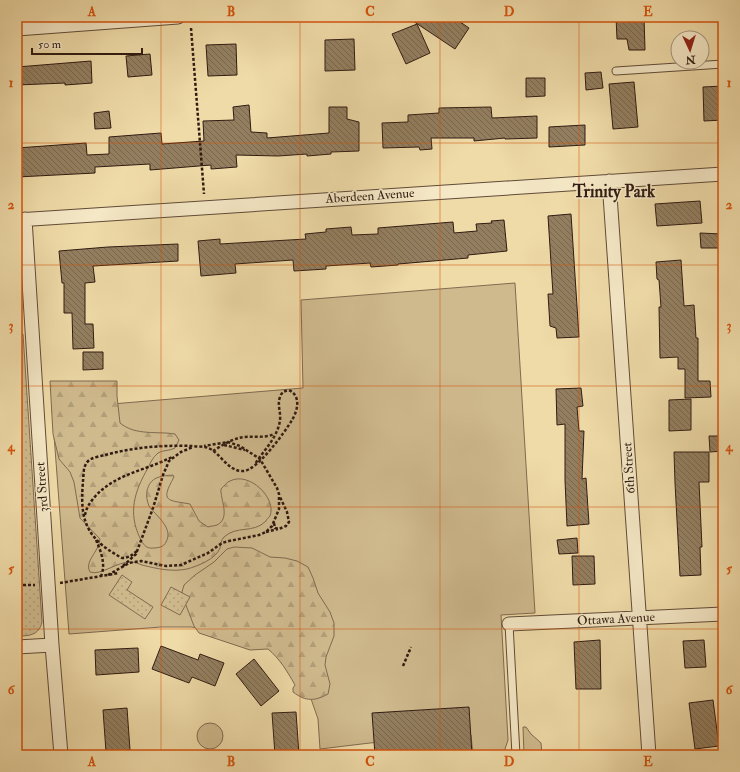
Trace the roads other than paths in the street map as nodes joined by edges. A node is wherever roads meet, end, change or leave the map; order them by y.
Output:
1 (178, 17) edge
2 (17, 29) edge
3 (723, 64) edge
4 (616, 70) dead end
5 (723, 174) edge
6 (609, 181) junction
7 (21, 219) edge
8 (723, 614) edge
9 (639, 618) junction
10 (509, 624) joint
11 (52, 645) junction
12 (17, 647) edge
13 (61, 755) edge
14 (516, 755) edge
15 (649, 755) edge

1 - 2 street
3 - 4 lane
5 - 6 street, Aberdeen Avenue
6 - 7 street, Aberdeen Avenue
6 - 9 street, 6th Street
7 - 11 street, 3rd Street
8 - 9 street, Ottawa Avenue
9 - 10 street, Ottawa Avenue
9 - 15 street, 6th Street
10 - 14 lane
11 - 12 street
11 - 13 street, 3rd Street

